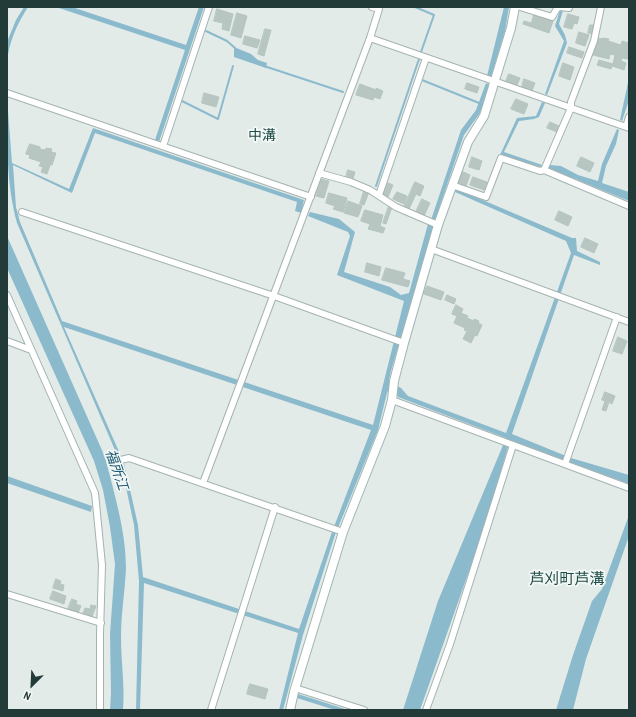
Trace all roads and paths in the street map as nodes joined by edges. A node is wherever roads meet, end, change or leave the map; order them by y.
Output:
1 (209, 7) edge
2 (372, 7) edge
3 (515, 7) edge
4 (520, 7) edge
5 (559, 7) edge
6 (601, 7) edge
7 (380, 8) edge
8 (569, 8) dead end
9 (370, 38) junction
10 (426, 58) junction
11 (495, 82) junction
12 (7, 93) edge
13 (571, 108) junction
14 (629, 117) edge
15 (627, 128) edge
16 (163, 146) junction
17 (544, 170) junction
18 (320, 174) junction
19 (452, 185) junction
20 (379, 195) junction
21 (311, 197) junction
22 (629, 206) edge
23 (22, 212) dead end
24 (438, 225) junction
25 (431, 249) junction
26 (7, 295) edge
27 (274, 296) junction
28 (617, 317) junction
29 (629, 322) edge
30 (7, 341) edge
31 (404, 343) junction
32 (31, 350) junction
33 (392, 396) junction
34 (509, 443) junction
35 (117, 461) dead end
36 (565, 464) junction
37 (203, 482) junction
38 (629, 488) edge
39 (275, 507) junction
40 (343, 532) junction
41 (7, 594) edge
42 (101, 623) junction
43 (295, 688) junction
44 (100, 710) edge
45 (211, 710) edge
46 (290, 710) edge
47 (364, 710) edge
48 (426, 710) edge

1 - 16 street
2 - 7 street
3 - 11 street
4 - 5 street
5 - 8 street
6 - 13 street
7 - 9 street
9 - 10 street
9 - 18 street
10 - 11 street
10 - 20 street
11 - 13 street
11 - 19 street
12 - 16 street
13 - 15 street
13 - 17 street
14 - 15 street
16 - 21 street
17 - 19 street
17 - 22 street
18 - 20 street
18 - 21 street
19 - 24 street
20 - 24 street
21 - 27 street
23 - 27 street
24 - 25 street
25 - 28 street
25 - 31 street
26 - 32 street
27 - 31 street
27 - 37 street
28 - 29 street
28 - 36 street
30 - 32 street
31 - 33 street
32 - 42 street
33 - 34 street
33 - 40 street
34 - 36 street
34 - 48 street
35 - 37 street
36 - 38 street
37 - 39 street
39 - 40 street
39 - 45 street
40 - 43 street
41 - 42 street
42 - 44 street
43 - 46 street
43 - 47 street

